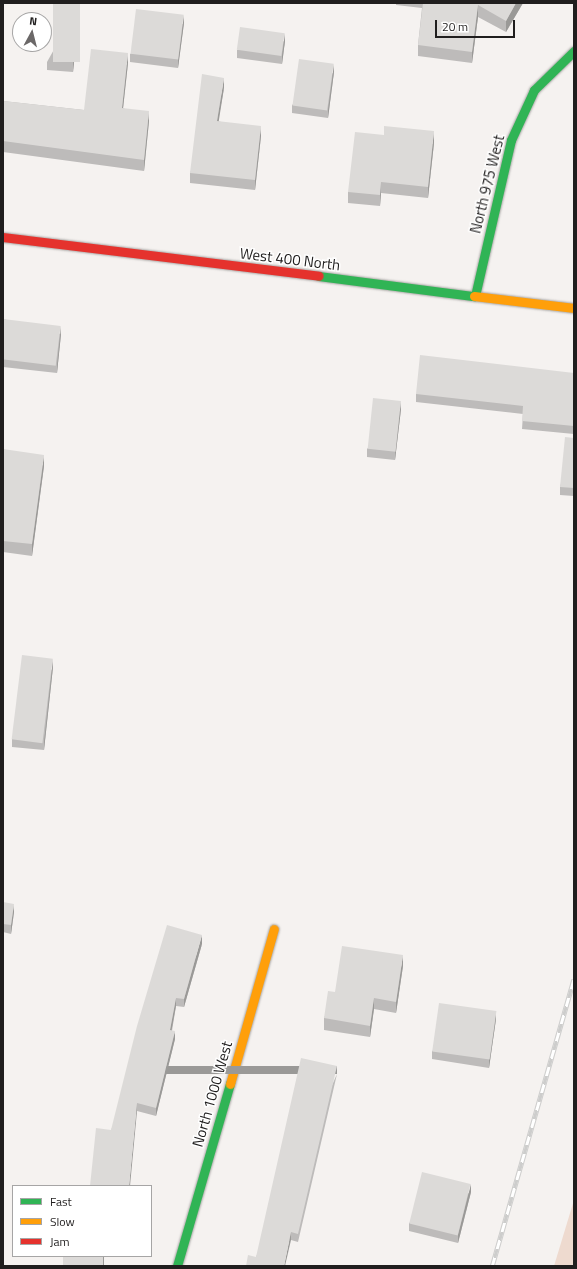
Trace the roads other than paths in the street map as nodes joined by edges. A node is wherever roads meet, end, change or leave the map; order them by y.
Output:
1 (574, 51) edge
2 (3, 237) edge
3 (475, 296) junction
4 (574, 308) edge
5 (274, 929) dead end
6 (178, 1266) edge

1 - 3 street, North 975 West
2 - 3 street, West 400 North
3 - 4 street, West 400 North
5 - 6 street, North 1000 West

